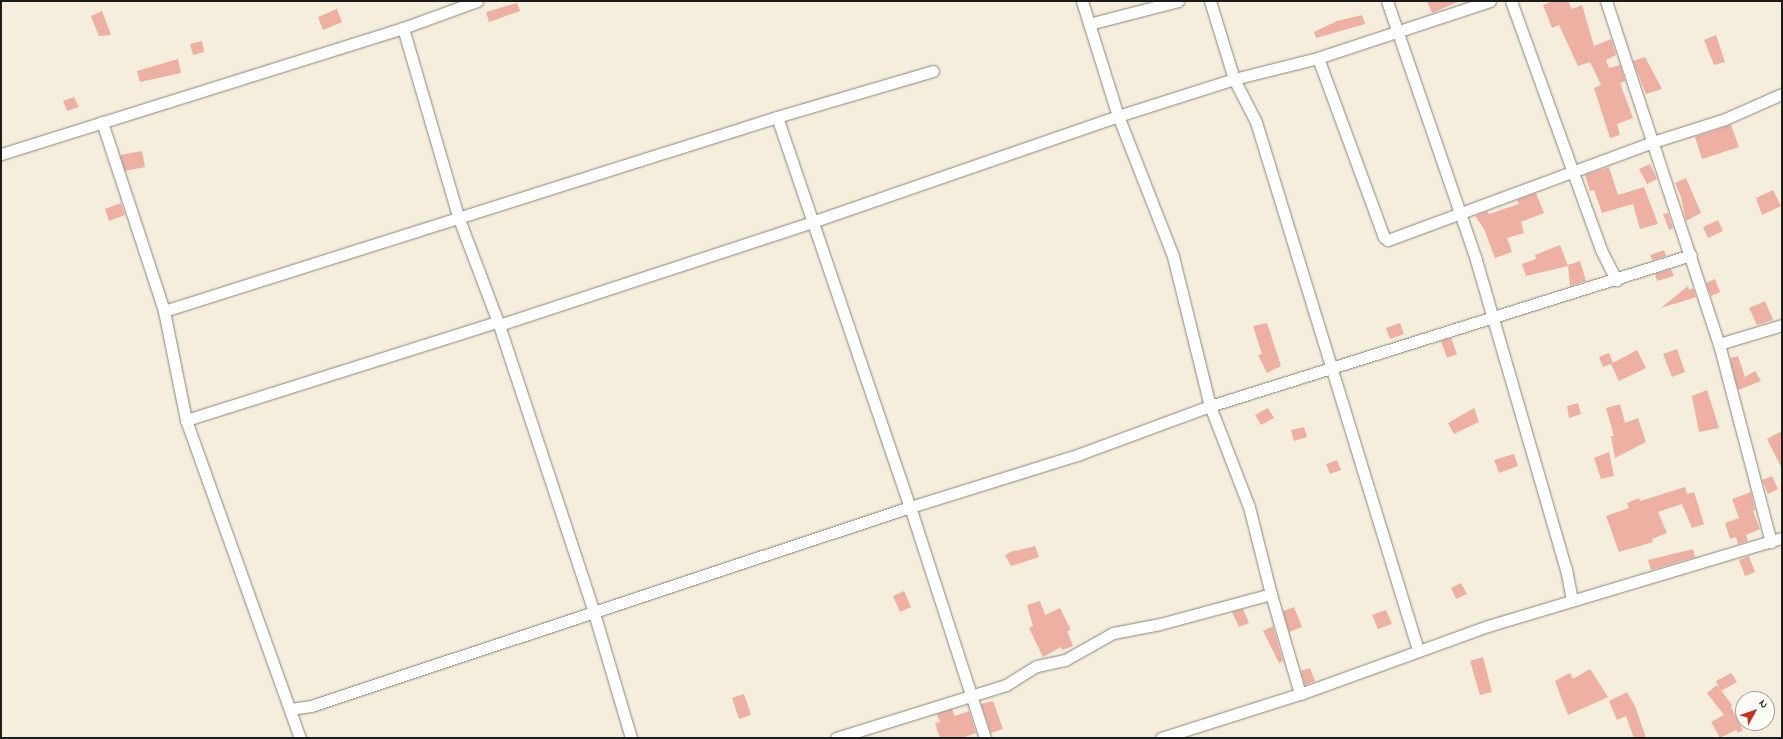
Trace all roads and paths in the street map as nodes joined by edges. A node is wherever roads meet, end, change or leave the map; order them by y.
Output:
1 (477, 1) edge
2 (1082, 1) edge
3 (1178, 1) edge
4 (1210, 1) edge
5 (1387, 1) edge
6 (1490, 1) edge
7 (1511, 1) edge
8 (1606, 1) edge
9 (1089, 24) junction
10 (403, 28) junction
11 (1398, 34) junction
12 (1318, 58) junction
13 (933, 71) dead end
14 (1234, 79) junction
15 (1782, 94) edge
16 (1118, 116) junction
17 (776, 118) junction
18 (102, 122) junction
19 (1653, 142) junction
20 (1, 154) edge
21 (1574, 173) junction
22 (1462, 214) junction
23 (459, 219) junction
24 (812, 222) junction
25 (1690, 255) junction
26 (1616, 280) junction
27 (164, 311) junction
28 (1493, 318) junction
29 (498, 324) junction
30 (1782, 325) edge
31 (1719, 344) junction
32 (1331, 369) junction
33 (1210, 406) junction
34 (186, 420) junction
35 (910, 507) junction
36 (1777, 540) edge
37 (1272, 594) junction
38 (1572, 599) junction
39 (594, 613) junction
40 (1418, 650) junction
41 (1300, 694) junction
42 (969, 696) junction
43 (290, 709) junction
44 (300, 738) edge
45 (631, 738) edge
46 (836, 738) edge
47 (984, 738) edge
48 (1161, 738) edge

1 - 10 street
2 - 9 street
3 - 9 street
4 - 14 street
5 - 11 street
6 - 11 street
7 - 21 street
8 - 19 street
9 - 16 street
10 - 18 street
10 - 23 street
11 - 12 street
11 - 22 street
12 - 14 street
12 - 22 street
13 - 17 street
14 - 16 street
14 - 32 street
15 - 19 street
16 - 24 street
16 - 33 street
17 - 23 street
17 - 24 street
18 - 20 street
18 - 27 street
19 - 21 street
19 - 25 street
21 - 22 street
21 - 26 street
22 - 28 street
23 - 27 street
23 - 29 street
24 - 29 street
24 - 35 street
25 - 26 street
25 - 31 street
26 - 28 street
27 - 34 street
28 - 32 street
28 - 38 street
29 - 34 street
29 - 39 street
30 - 31 street
31 - 36 street
32 - 33 street
32 - 40 street
33 - 35 street
33 - 37 street
34 - 43 street
35 - 39 street
35 - 42 street
36 - 38 street
37 - 41 street
37 - 42 street
38 - 40 street
39 - 43 street
39 - 45 street
40 - 41 street
41 - 48 street
42 - 46 street
42 - 47 street
43 - 44 street

